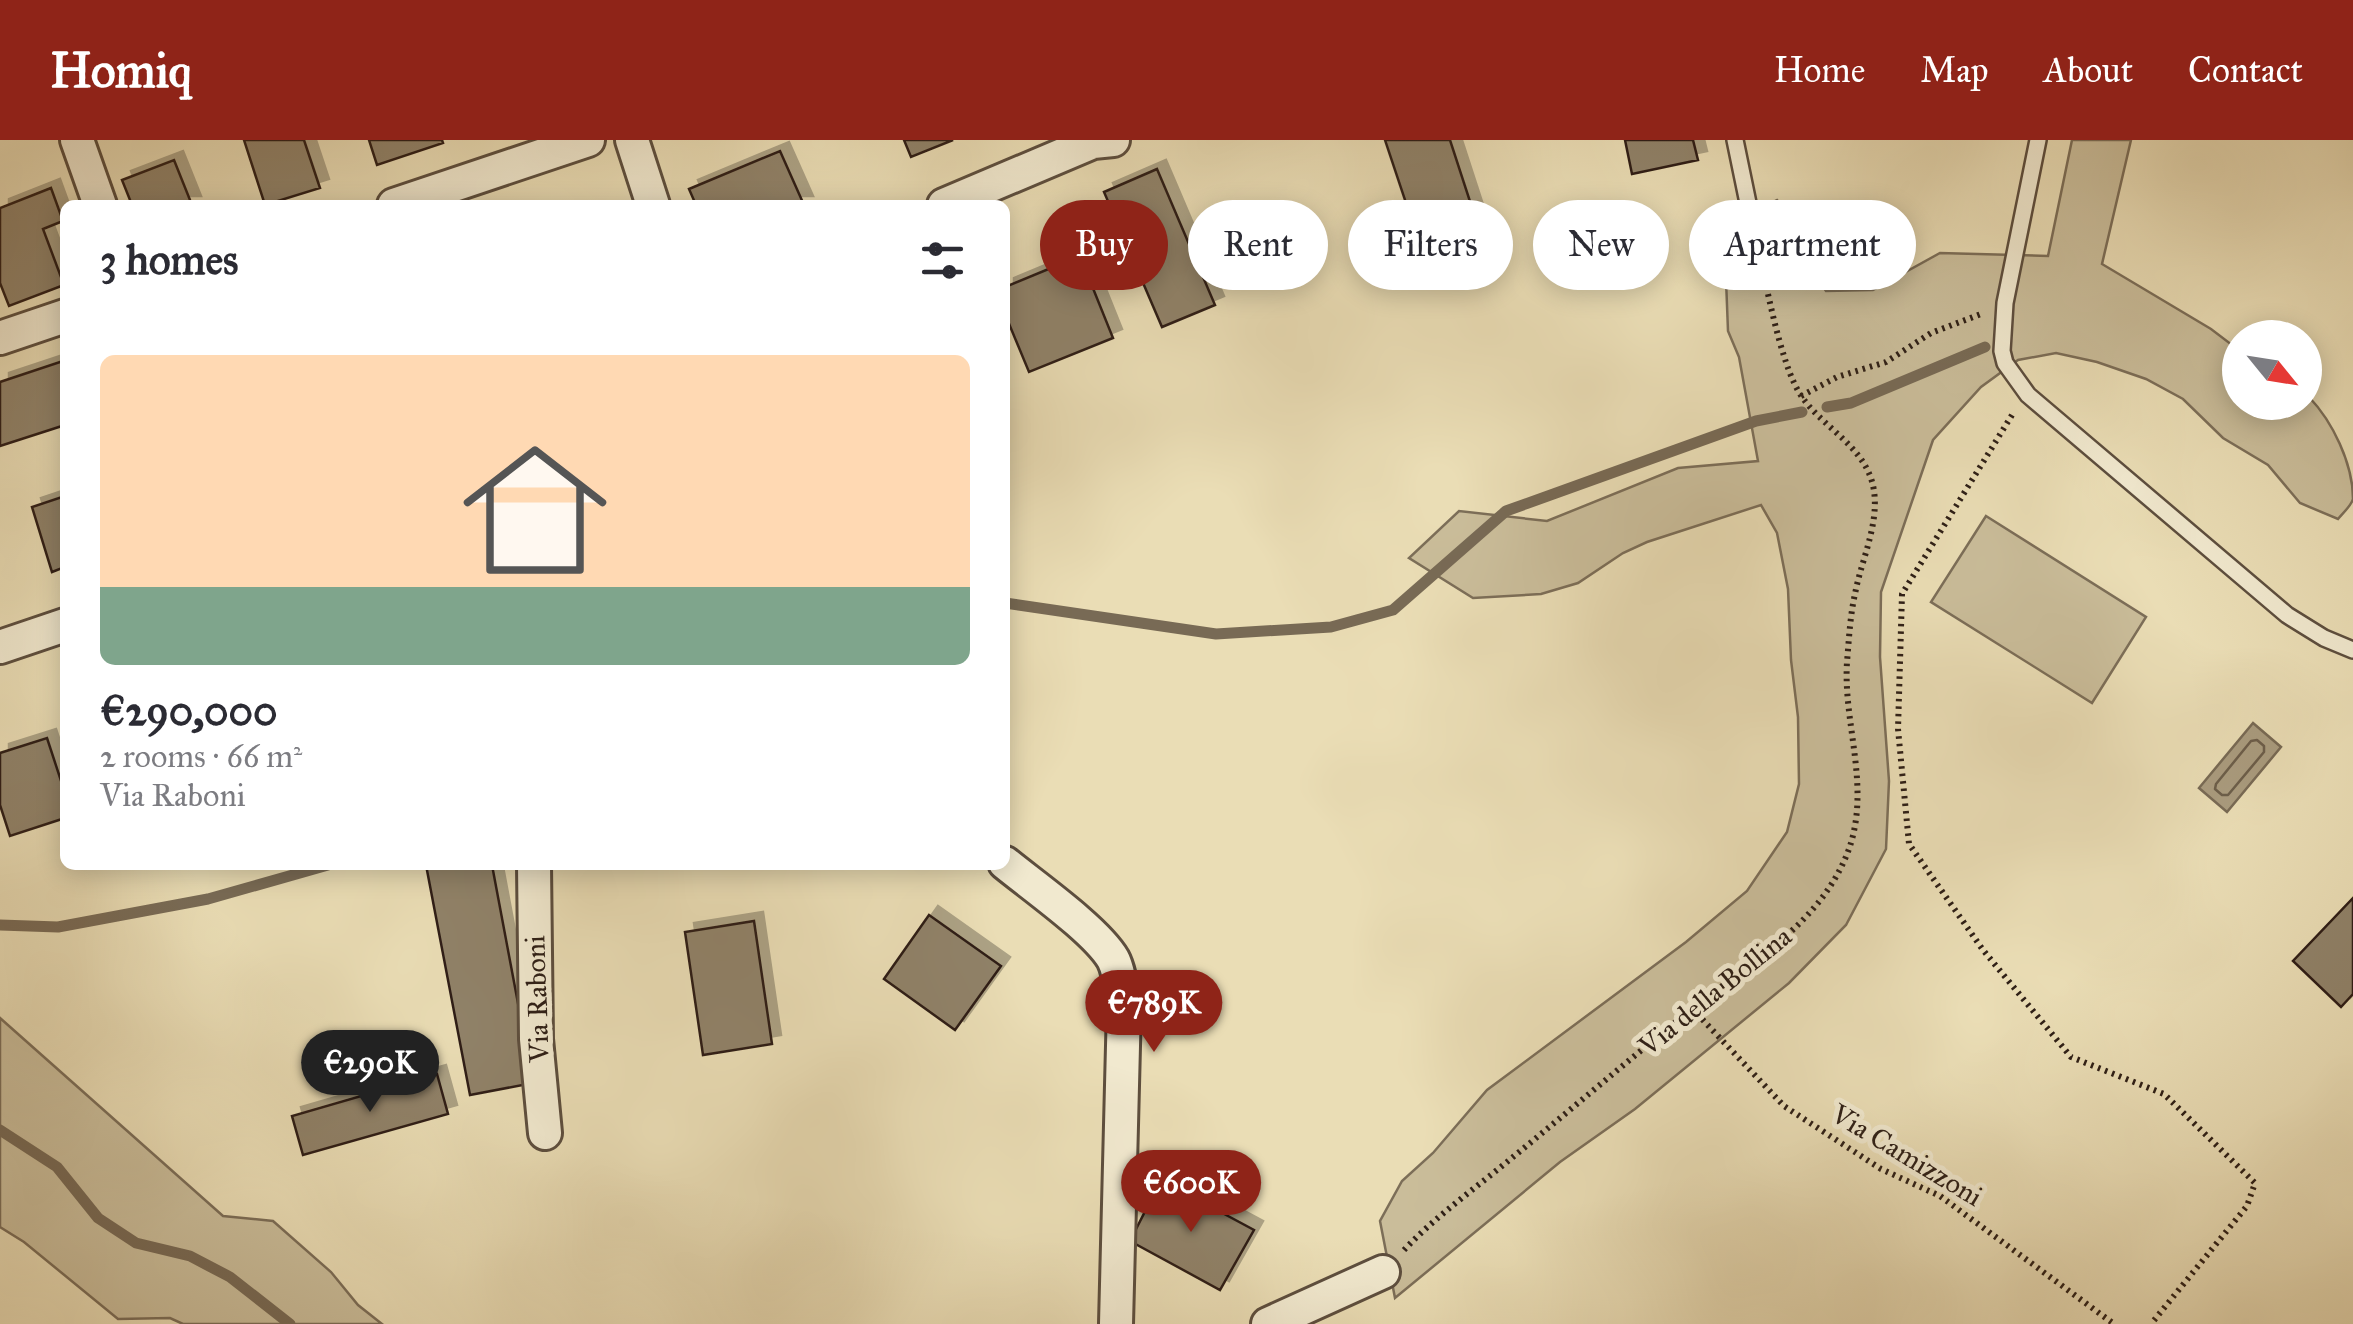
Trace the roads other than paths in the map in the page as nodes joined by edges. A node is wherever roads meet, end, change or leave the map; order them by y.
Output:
1 (76, 140) edge
2 (588, 140) edge
3 (632, 140) edge
4 (1735, 140) edge
5 (2038, 140) edge
6 (1100, 141) edge
7 (98, 200) edge
8 (409, 200) edge
9 (650, 200) edge
10 (956, 200) edge
11 (1747, 200) edge
12 (60, 318) edge
13 (0, 338) edge
14 (60, 627) edge
15 (0, 648) edge
16 (2353, 650) edge
17 (1010, 867) edge
18 (534, 870) edge
19 (545, 1133) dead end
20 (1383, 1272) road end
21 (1116, 1324) edge
22 (1268, 1324) edge

1 - 7 street
2 - 8 street
3 - 9 street
4 - 11 lane
5 - 16 lane
6 - 10 street
12 - 13 street
14 - 15 street
17 - 21 street
18 - 19 street, Via Raboni
20 - 22 street

